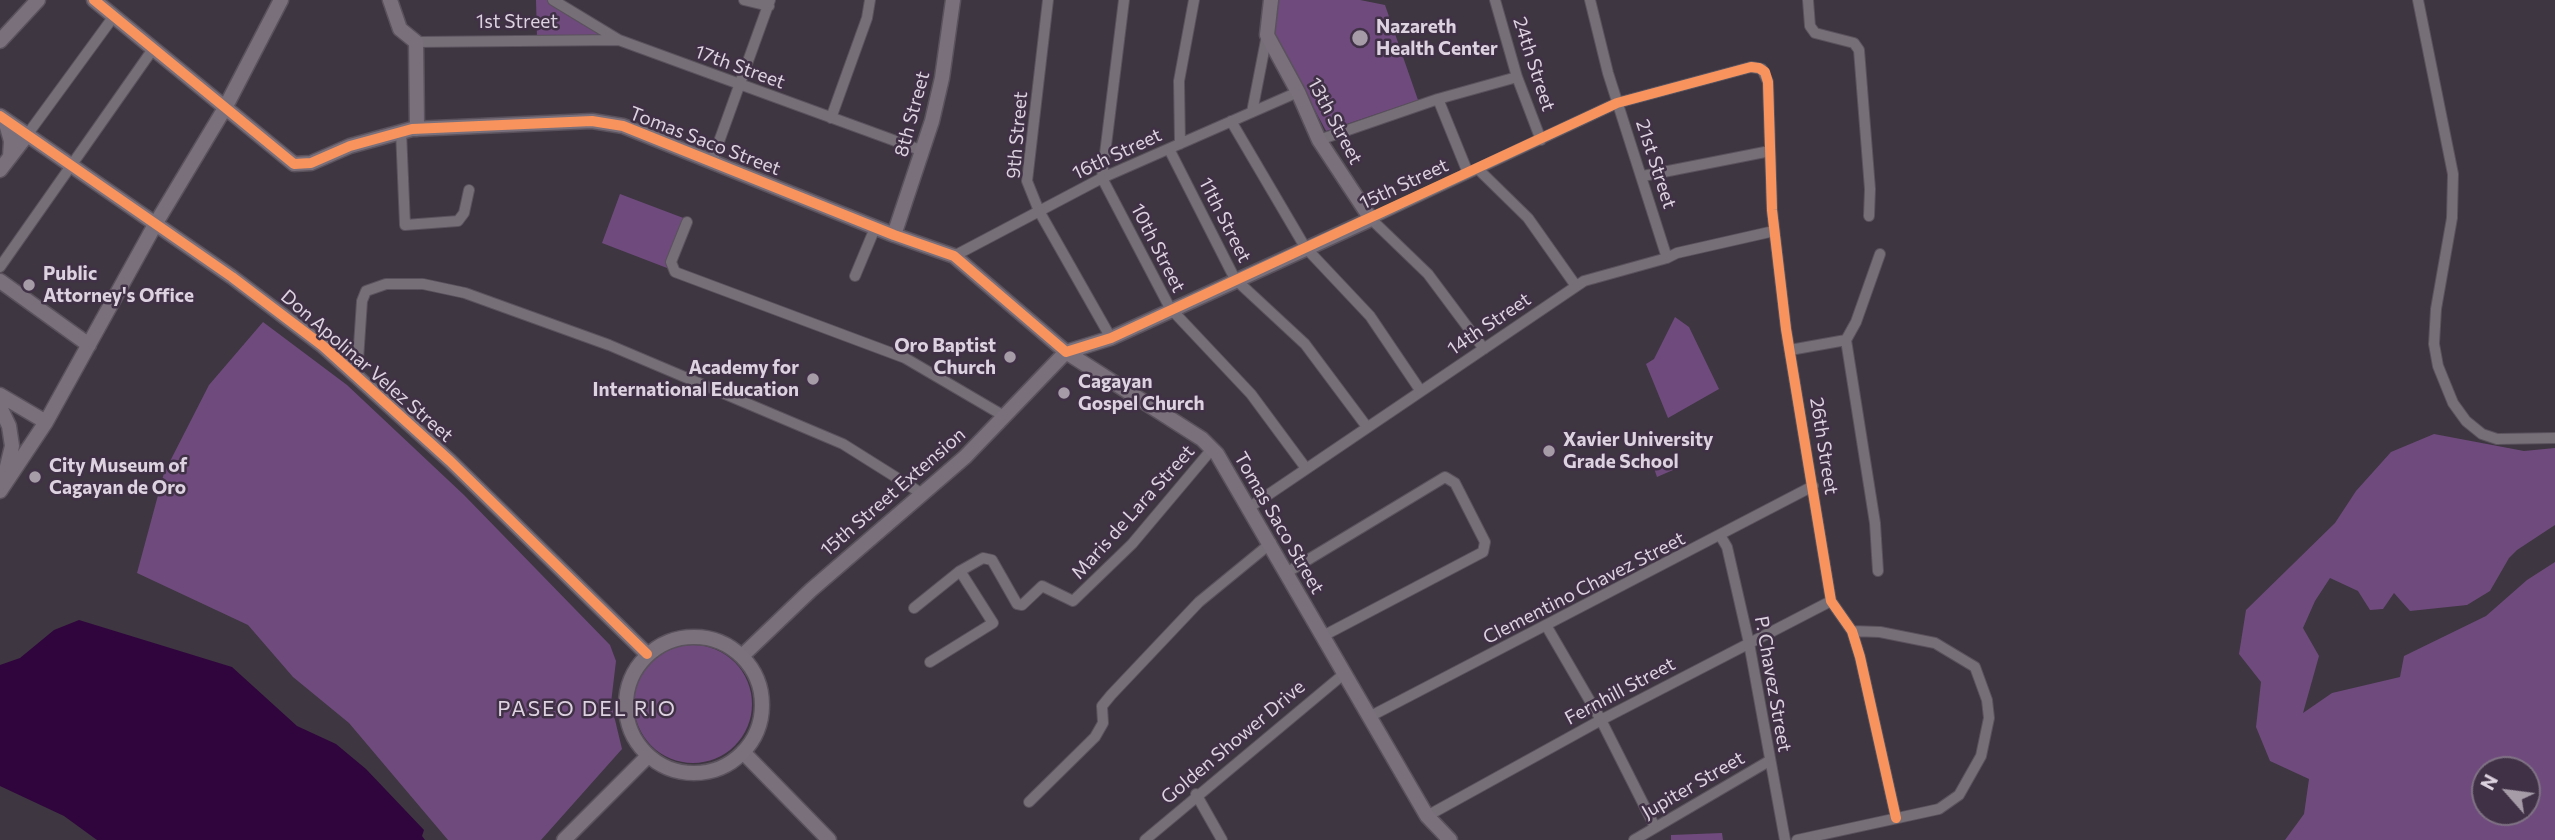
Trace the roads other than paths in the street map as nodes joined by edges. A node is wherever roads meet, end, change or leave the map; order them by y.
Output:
1 (38, 0) edge
2 (94, 0) edge
3 (281, 0) edge
4 (390, 0) edge
5 (553, 0) edge
6 (744, 0) edge
7 (870, 0) edge
8 (953, 0) edge
9 (1048, 0) edge
10 (1124, 0) edge
11 (1194, 0) edge
12 (1271, 0) edge
13 (1494, 0) edge
14 (1590, 0) edge
15 (1808, 0) edge
16 (2418, 0) edge
17 (770, 3) edge
18 (114, 16) junction
19 (1267, 35) junction
20 (619, 40) junction
21 (0, 41) edge
22 (416, 42) junction
23 (153, 49) junction
24 (1762, 69) joint
25 (1517, 77) junction
26 (741, 87) junction
27 (1298, 92) junction
28 (1438, 99) junction
29 (1617, 103) junction
30 (225, 108) junction
31 (1252, 112) junction
32 (3, 118) edge
33 (831, 118) junction
34 (1231, 121) junction
35 (417, 129) junction
36 (401, 131) junction
37 (27, 135) junction
38 (1541, 139) junction
39 (1319, 140) junction
40 (1180, 144) junction
41 (1169, 149) junction
42 (923, 151) junction
43 (1770, 151) junction
44 (10, 157) junction
45 (712, 161) junction
46 (70, 165) junction
47 (0, 170) edge
48 (1473, 171) junction
49 (1643, 176) junction
50 (1102, 178) junction
51 (469, 190) dead end
52 (1039, 211) junction
53 (1869, 216) dead end
54 (1371, 219) junction
55 (687, 222) dead end
56 (156, 223) junction
57 (875, 228) junction
58 (1774, 231) junction
59 (894, 235) junction
60 (1305, 247) junction
61 (1880, 254) dead end
62 (954, 256) junction
63 (1667, 258) junction
64 (0, 267) edge
65 (855, 276) dead end
66 (1235, 279) junction
67 (0, 281) edge
68 (1576, 286) junction
69 (1170, 309) junction
70 (1111, 338) junction
71 (1846, 340) junction
72 (89, 345) junction
73 (1484, 349) junction
74 (1790, 350) junction
75 (1066, 352) junction
76 (357, 375) junction
77 (1420, 390) junction
78 (0, 395) edge
79 (0, 407) edge
80 (1004, 416) junction
81 (46, 422) junction
82 (1367, 427) junction
83 (2555, 438) edge
84 (1212, 449) junction
85 (1305, 467) junction
86 (1813, 486) junction
87 (0, 491) edge
88 (921, 493) junction
89 (1250, 507) junction
90 (1721, 537) junction
91 (1270, 543) junction
92 (960, 571) junction
93 (1878, 571) dead end
94 (1286, 573) junction
95 (1831, 601) junction
96 (914, 608) dead end
97 (1547, 627) junction
98 (1852, 631) junction
99 (1323, 636) junction
100 (1749, 643) junction
101 (647, 654) junction
102 (742, 656) junction
103 (930, 662) dead end
104 (1345, 673) junction
105 (1369, 717) junction
106 (1601, 720) junction
107 (743, 752) junction
108 (648, 756) junction
109 (1769, 761) junction
110 (1196, 794) junction
111 (1029, 802) dead end
112 (1427, 816) junction
113 (1896, 818) junction
114 (1654, 827) junction
115 (564, 840) edge
116 (830, 840) edge
117 (1146, 840) edge
118 (1222, 840) edge
119 (1450, 840) edge
120 (1634, 840) edge
121 (1785, 840) edge
122 (1797, 840) edge

1 - 21 street
2 - 18 street
3 - 30 street
4 - 22 street
5 - 20 street, 17th Street
6 - 17 street
7 - 33 street
8 - 42 street, 8th Street
9 - 52 street, 9th Street
10 - 50 street
11 - 40 street
12 - 19 street
13 - 25 street, 24th Street
14 - 29 street, 21st Street
15 - 53 street
16 - 83 street
17 - 26 street
18 - 23 street
18 - 37 street
19 - 27 street, 13th Street
19 - 31 street
20 - 22 street, 1st Street
20 - 26 street, 17th Street
22 - 35 street
23 - 30 street
23 - 46 street
24 - 29 street, 15th Street
24 - 43 street, 26th Street
25 - 28 street
25 - 38 street, 24th Street
26 - 33 street, 17th Street
26 - 45 street
27 - 31 street, 16th Street
27 - 39 street, 13th Street
28 - 39 street
28 - 48 street
29 - 38 street, 15th Street
29 - 49 street, 21st Street
30 - 36 street, Tomas Saco Street
30 - 56 street
31 - 34 street, 16th Street
32 - 37 main road, Don Apolinar Velez Street
32 - 44 street
33 - 42 street, 17th Street
34 - 40 street, 16th Street
34 - 60 street
35 - 36 street, Tomas Saco Street
35 - 45 street, Tomas Saco Street
36 - 51 street
37 - 44 street
37 - 46 main road, Don Apolinar Velez Street
38 - 48 street, 15th Street
39 - 54 street, 13th Street
40 - 41 street, 16th Street
41 - 50 street, 16th Street
41 - 66 street, 11th Street
42 - 59 street, 8th Street
43 - 49 street
43 - 58 street, 26th Street
44 - 47 street
45 - 57 street, Tomas Saco Street
46 - 56 main road, Don Apolinar Velez Street
46 - 64 street
48 - 54 street, 15th Street
48 - 68 street
49 - 63 street, 21st Street
50 - 52 street, 16th Street
50 - 69 street, 10th Street
52 - 62 street, 16th Street
52 - 70 street, 9th Street
54 - 60 street, 15th Street
54 - 73 street, 13th Street
55 - 80 street
56 - 72 street
56 - 76 main road, Don Apolinar Velez Street
57 - 59 street, Tomas Saco Street
57 - 65 street
58 - 63 street, 14th Street
58 - 74 street, 26th Street
59 - 62 street, Tomas Saco Street
60 - 66 street, 15th Street
60 - 77 street
61 - 71 street
62 - 75 street, Tomas Saco Street
63 - 68 street, 14th Street
66 - 69 street, 15th Street
66 - 82 street, 11th Street
67 - 72 street
68 - 73 street, 14th Street
69 - 70 street, 15th Street
69 - 85 street, 10th Street
70 - 75 street, 15th Street
71 - 74 street
71 - 93 street
72 - 81 street
73 - 77 street, 14th Street
74 - 86 street, 26th Street
75 - 80 street, 15th Street Extension
75 - 84 street, Tomas Saco Street
76 - 88 street
76 - 101 main road, Don Apolinar Velez Street
77 - 82 street, 14th Street
78 - 81 street
79 - 87 street
80 - 88 street, 15th Street Extension
81 - 87 street
82 - 85 street, 14th Street
84 - 89 street, Tomas Saco Street
84 - 92 street, Maris de Lara Street
85 - 89 street, 14th Street
86 - 90 street, Clementino Chavez Street
86 - 95 street, 26th Street
88 - 102 street, 15th Street Extension
89 - 91 street, Tomas Saco Street
90 - 97 street, Clementino Chavez Street
90 - 100 street, P. Chavez Street
91 - 94 street, Tomas Saco Street
91 - 111 street
92 - 96 street
92 - 103 street
94 - 99 street, Tomas Saco Street
94 - 99 street
95 - 98 street, 26th Street
95 - 100 street, Fernhill Street
97 - 105 street, Clementino Chavez Street
97 - 106 street
98 - 113 street, 26th Street
98 - 113 street
99 - 104 street, Tomas Saco Street
100 - 106 street, Fernhill Street
100 - 109 street, P. Chavez Street
101 - 102 main road
101 - 108 main road
102 - 107 main road
104 - 105 street, Tomas Saco Street
104 - 110 street, Golden Shower Drive
105 - 112 street, Tomas Saco Street
106 - 112 street, Fernhill Street
106 - 114 street
107 - 108 main road
107 - 116 street
108 - 115 main road
109 - 114 street, Jupiter Street
109 - 121 street, P. Chavez Street
110 - 117 street, Golden Shower Drive
110 - 118 street
112 - 119 street, Tomas Saco Street
113 - 122 street
114 - 120 street, Jupiter Street

